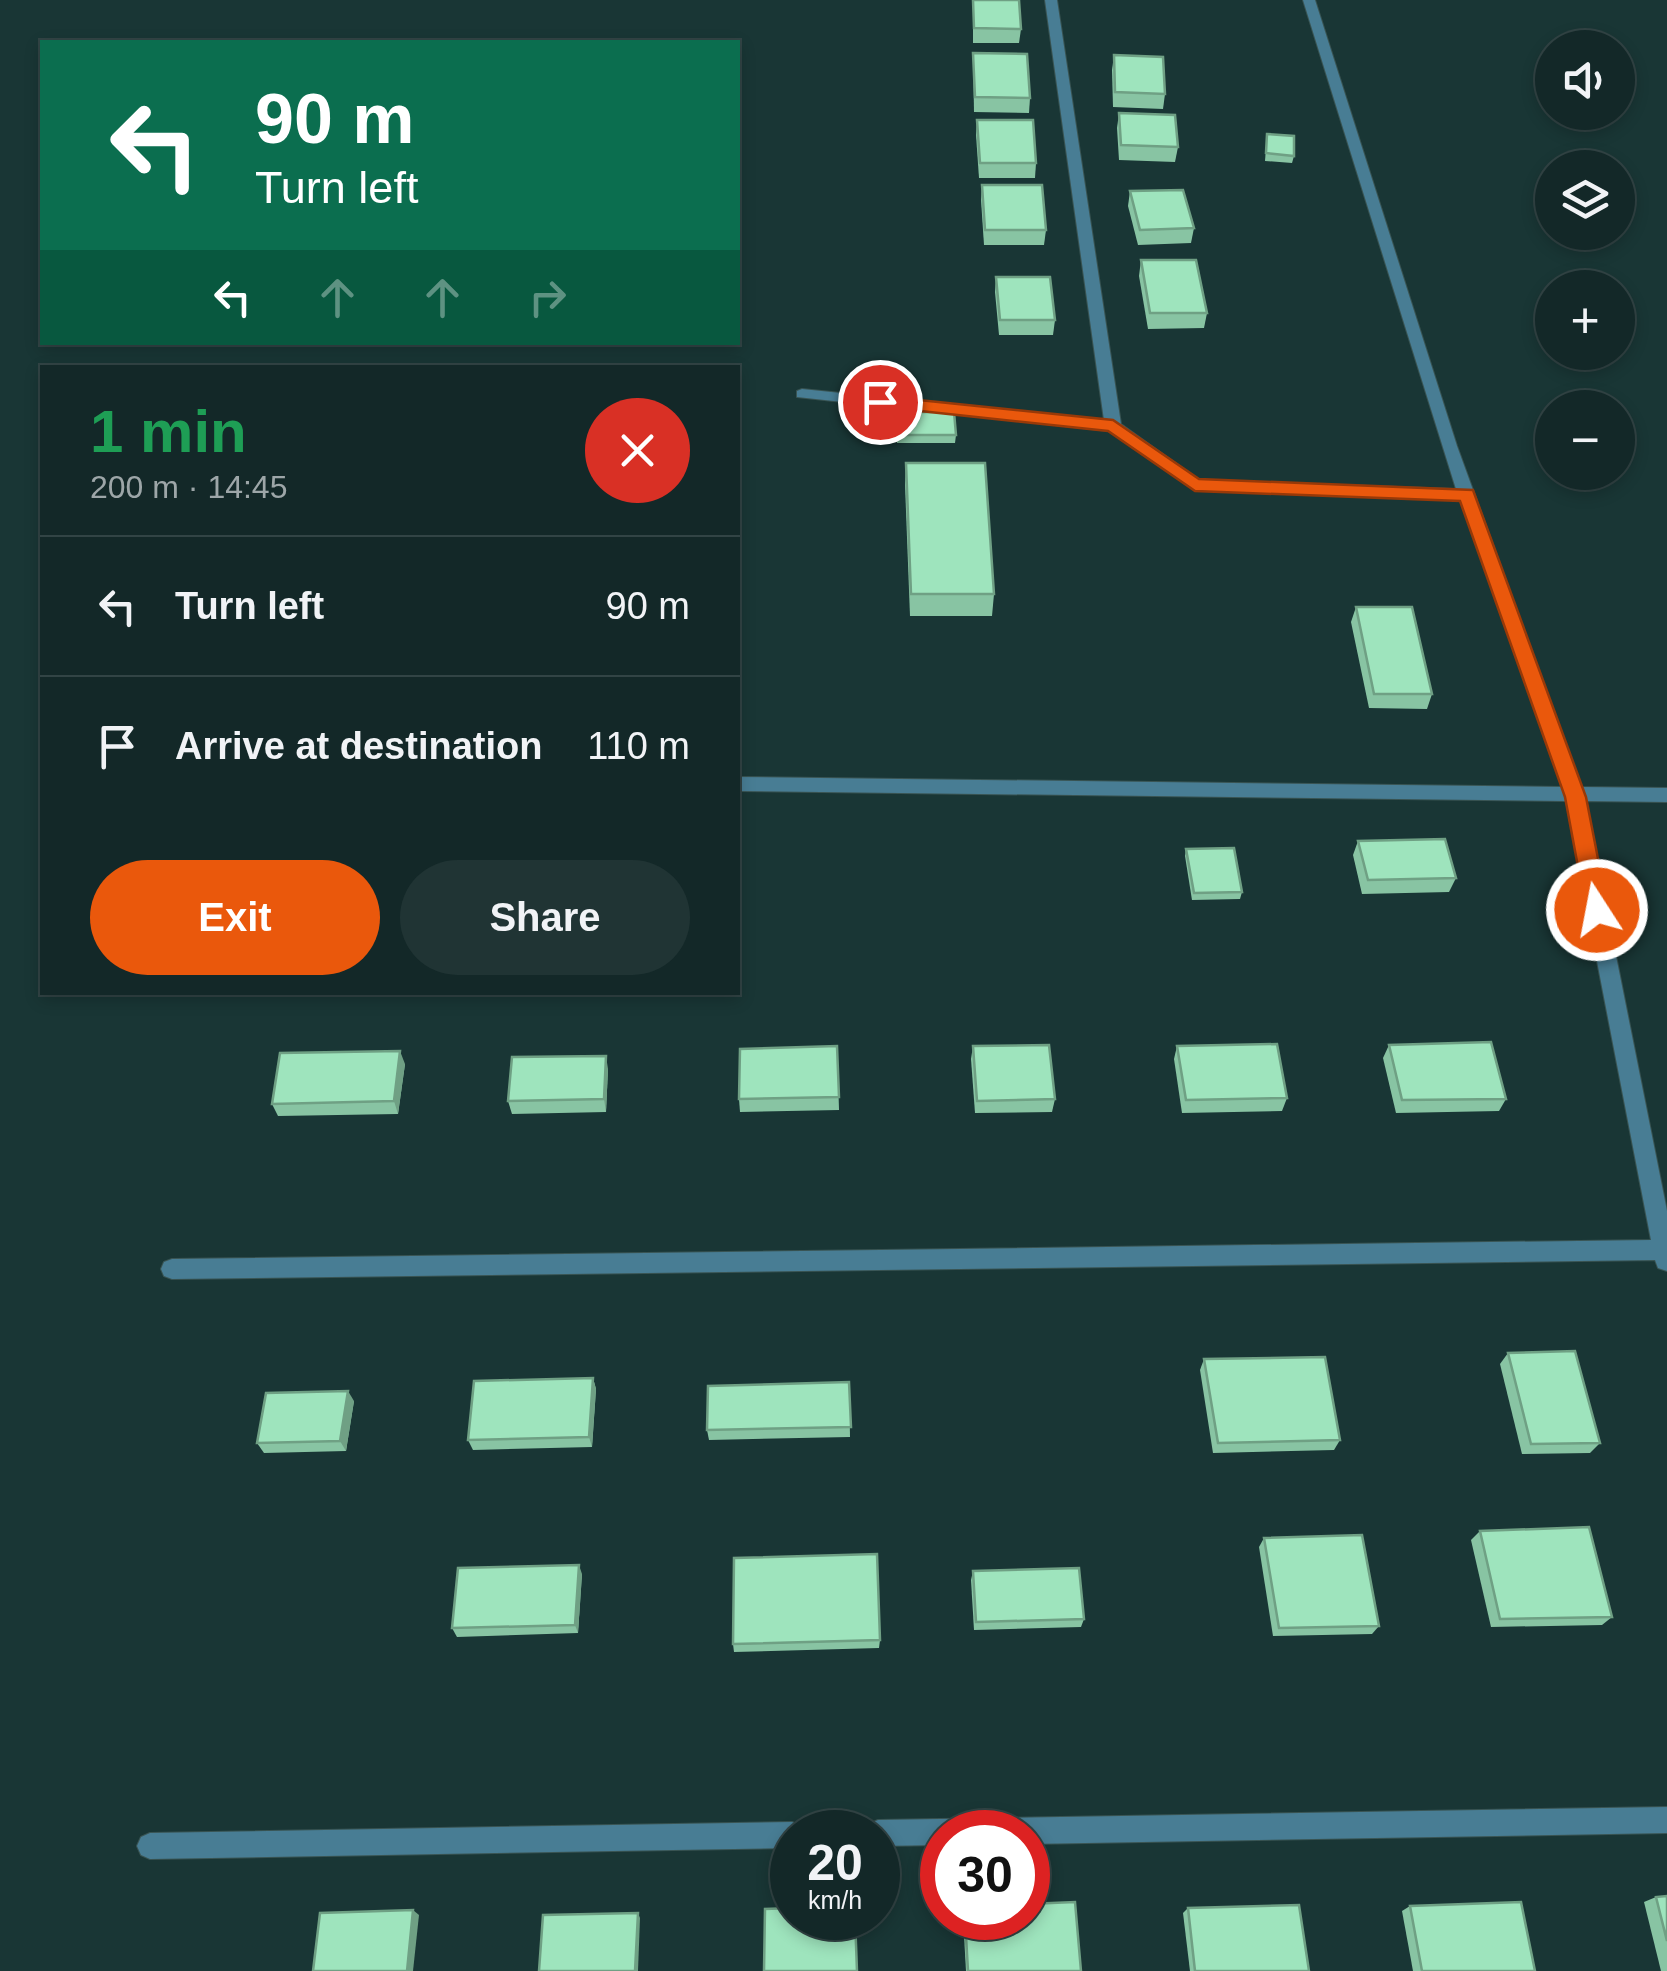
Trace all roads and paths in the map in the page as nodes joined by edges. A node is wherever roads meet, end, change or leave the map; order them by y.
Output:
1 (1051, 0) edge
2 (1309, 0) edge
3 (802, 394) dead end
4 (1113, 426) junction
5 (1467, 495) junction
6 (740, 784) edge
7 (1667, 795) edge
8 (1575, 797) junction
9 (1666, 1254) edge
10 (172, 1269) dead end
11 (1667, 1820) edge
12 (900, 1834) edge
13 (770, 1835) edge
14 (150, 1846) dead end

1 - 4 street
2 - 5 street
3 - 4 street
4 - 5 street
5 - 8 street
6 - 8 street
7 - 8 street
8 - 9 street
9 - 10 street
11 - 12 street
13 - 14 street

